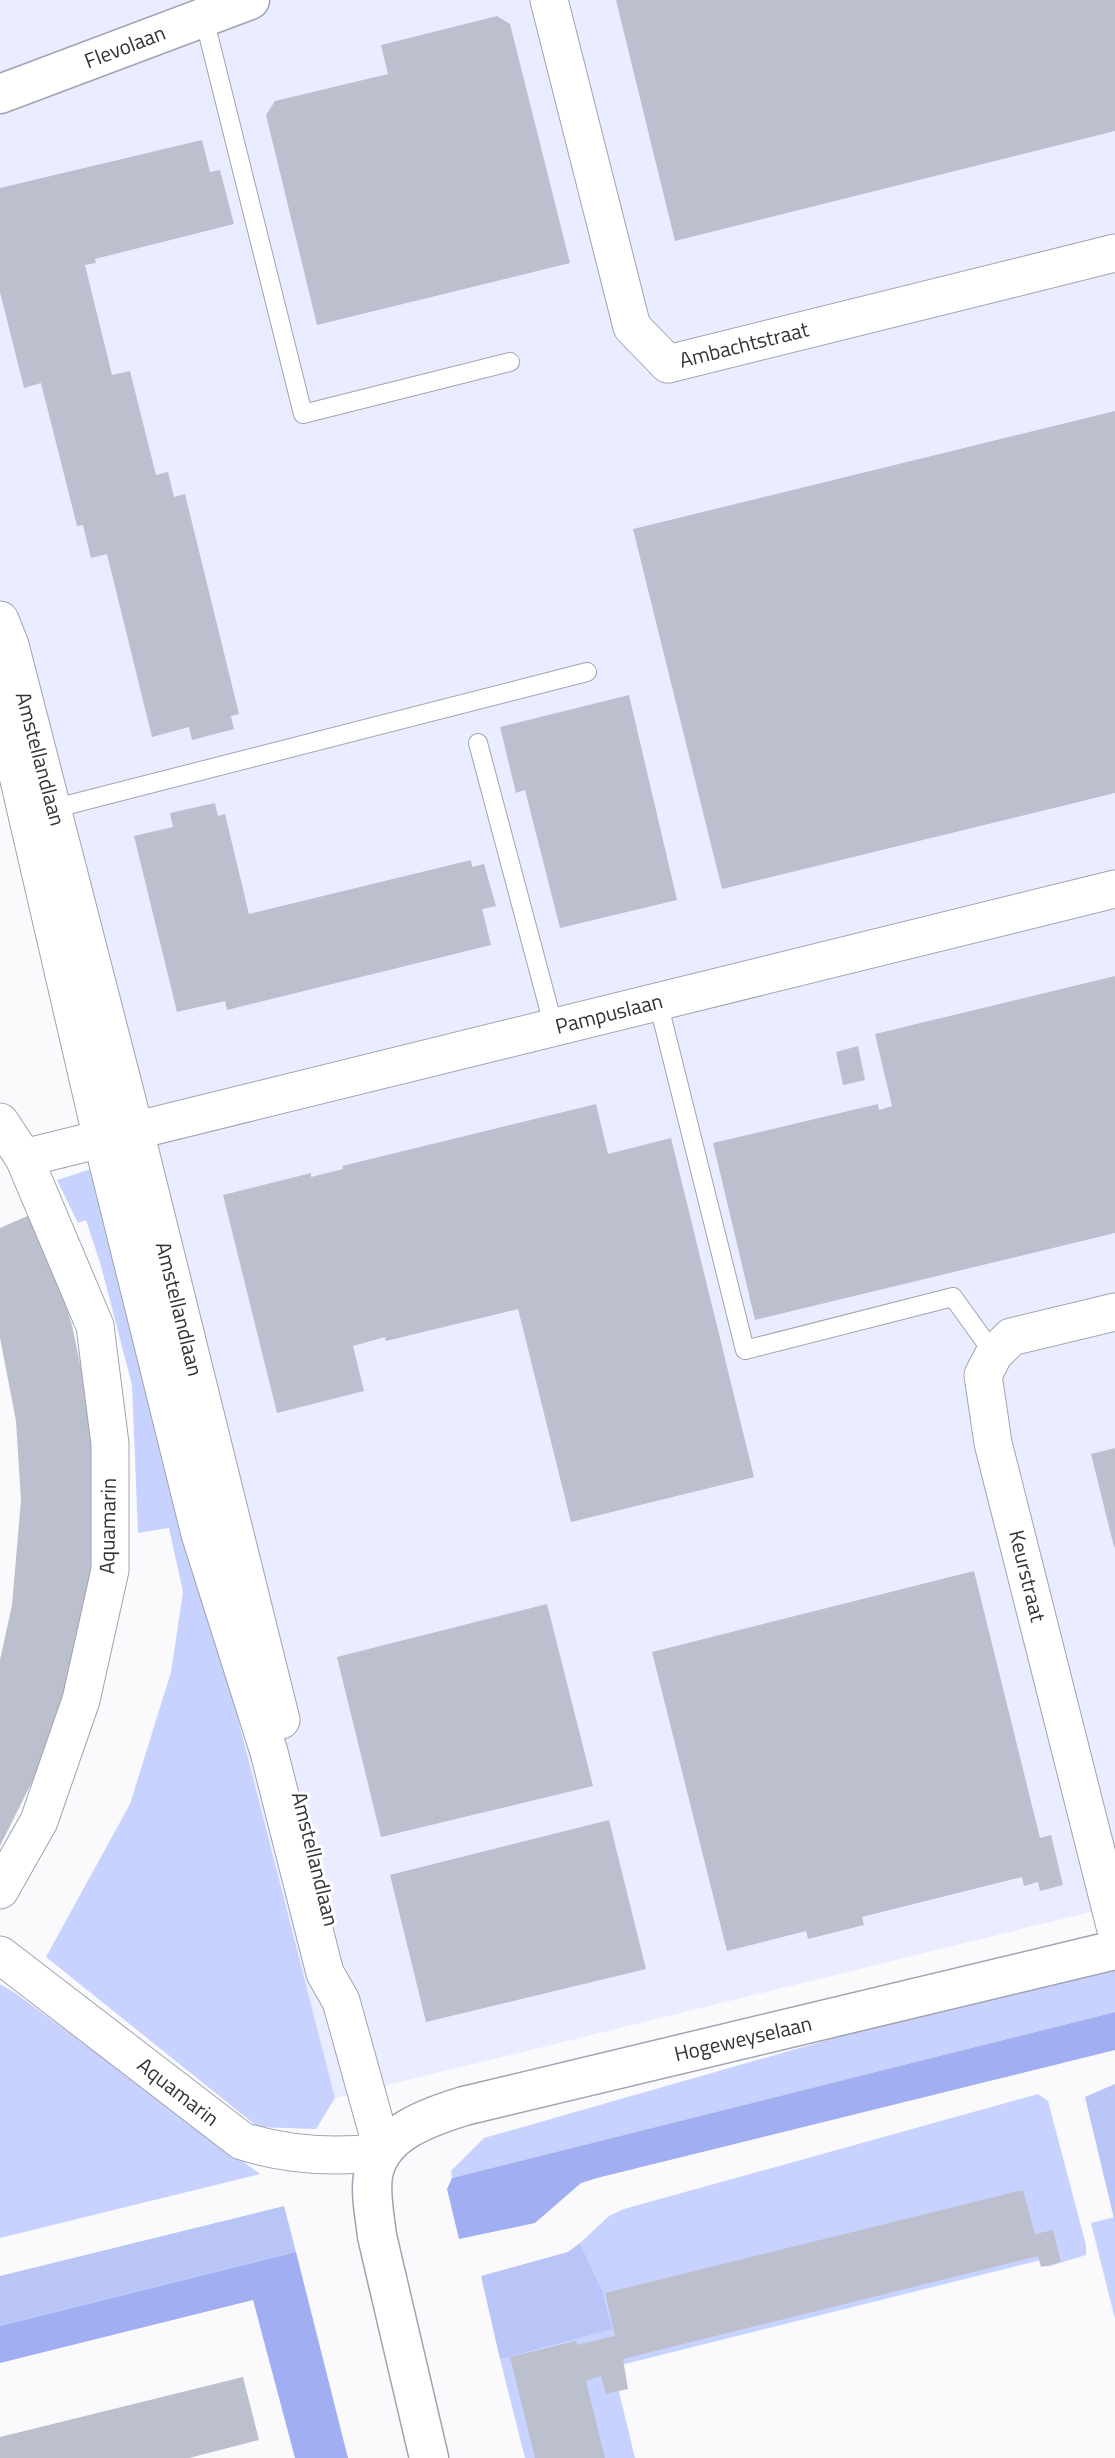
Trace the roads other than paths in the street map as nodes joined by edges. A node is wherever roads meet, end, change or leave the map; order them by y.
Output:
1 (250, 0) edge
2 (549, 0) edge
3 (204, 18) junction
4 (0, 94) edge
5 (1115, 253) edge
6 (510, 362) dead end
7 (0, 620) edge
8 (587, 672) dead end
9 (0, 698) edge
10 (478, 743) dead end
11 (39, 812) junction
12 (1115, 889) edge
13 (658, 1002) junction
14 (554, 1028) junction
15 (0, 1122) edge
16 (119, 1135) junction
17 (23, 1158) junction
18 (1115, 1312) edge
19 (994, 1354) junction
20 (0, 1890) edge
21 (1115, 1926) edge
22 (1115, 1950) edge
23 (0, 1955) edge
24 (383, 2152) junction
25 (429, 2458) edge

1 - 3 main road, Flevolaan
2 - 5 street, Ambachtstraat
3 - 4 main road, Flevolaan
3 - 6 lane
7 - 11 street, Amstellandlaan
8 - 11 lane
9 - 11 street, Amstellandlaan
10 - 14 lane
11 - 16 street, Amstellandlaan
12 - 13 street, Pampuslaan
13 - 14 street, Pampuslaan
13 - 19 lane
14 - 16 street, Pampuslaan
15 - 17 street, Aquamarin
16 - 17 street
16 - 24 street, Amstellandlaan
17 - 20 street, Aquamarin
18 - 19 street
19 - 21 street, Keurstraat
22 - 24 main road, Hogeweyselaan
23 - 24 street, Aquamarin
24 - 25 main road

